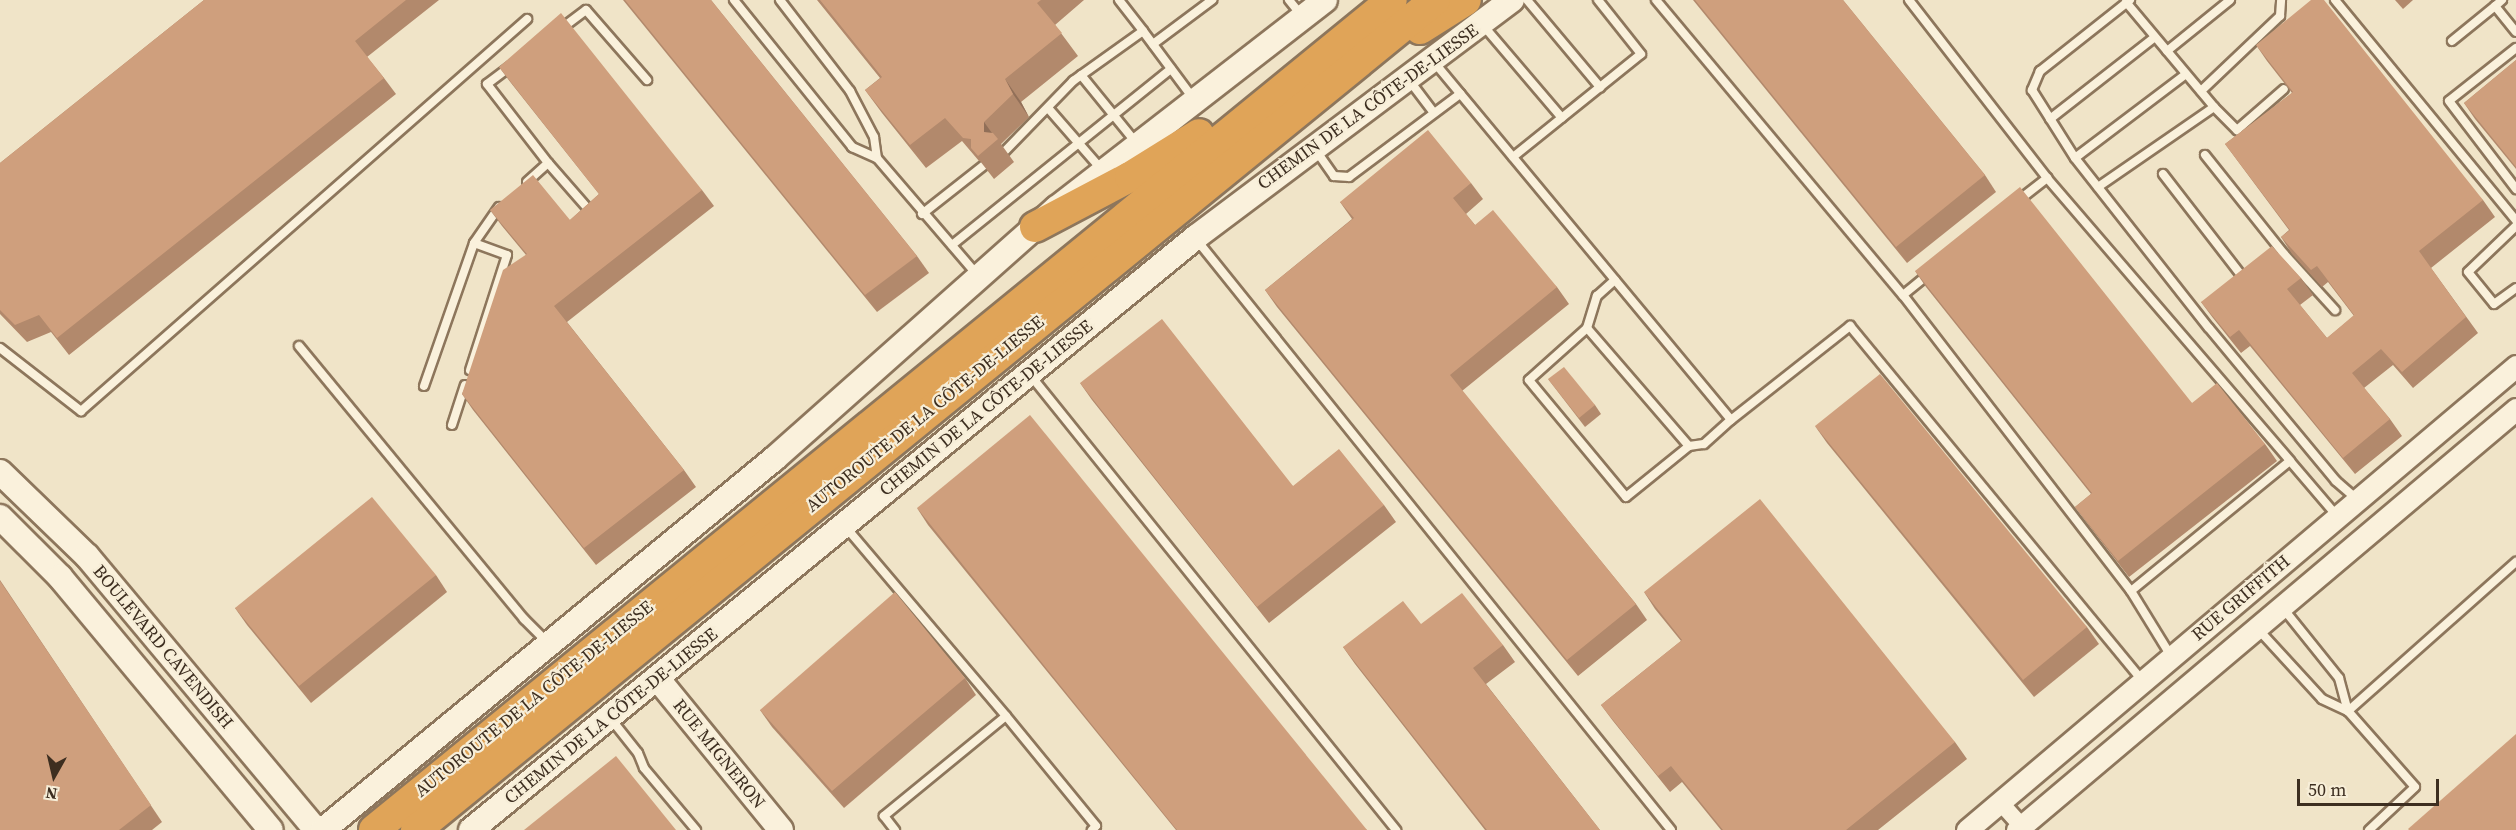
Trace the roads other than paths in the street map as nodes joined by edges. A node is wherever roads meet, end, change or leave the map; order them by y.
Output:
1 (734, 0) edge
2 (780, 0) edge
3 (1119, 0) edge
4 (1212, 0) edge
5 (1325, 0) edge
6 (1392, 0) edge
7 (1435, 0) edge
8 (1512, 0) edge
9 (1527, 0) edge
10 (1598, 0) edge
11 (1656, 0) edge
12 (1909, 0) edge
13 (2230, 0) edge
14 (2281, 0) edge
15 (2335, 0) edge
16 (2128, 1) edge
17 (2498, 3) edge
18 (1296, 8) edge
19 (1474, 12) edge
20 (527, 19) dead end
21 (1143, 31) junction
22 (2516, 32) edge
23 (550, 37) edge
24 (2155, 37) junction
25 (2452, 41) dead end
26 (1153, 44) junction
27 (2516, 48) edge
28 (2167, 51) junction
29 (523, 57) edge
30 (1321, 57) junction
31 (1432, 61) junction
32 (1171, 69) junction
33 (2186, 74) junction
34 (1081, 75) junction
35 (1408, 79) junction
36 (647, 80) dead end
37 (1600, 87) junction
38 (2284, 89) edge
39 (2201, 92) junction
40 (1318, 94) junction
41 (1460, 94) junction
42 (1194, 98) junction
43 (2214, 107) junction
44 (1048, 108) junction
45 (1434, 113) junction
46 (1113, 116) junction
47 (1562, 118) junction
48 (2050, 119) junction
49 (1078, 144) junction
50 (1137, 144) junction
51 (1314, 147) junction
52 (1005, 151) dead end
53 (2205, 155) dead end
54 (1513, 157) junction
55 (877, 158) junction
56 (2075, 158) junction
57 (548, 163) junction
58 (983, 166) edge
59 (1103, 171) junction
60 (2163, 174) dead end
61 (2047, 178) junction
62 (523, 186) edge
63 (2098, 187) junction
64 (2516, 189) edge
65 (506, 201) edge
66 (2011, 207) edge
67 (589, 210) edge
68 (922, 214) junction
69 (2516, 220) edge
70 (2516, 226) edge
71 (1035, 227) junction
72 (1196, 237) junction
73 (474, 243) junction
74 (952, 245) junction
75 (2284, 254) junction
76 (1939, 266) edge
77 (2266, 268) edge
78 (2256, 276) edge
79 (980, 279) junction
80 (1615, 280) junction
81 (2247, 283) junction
82 (2516, 288) edge
83 (2238, 290) edge
84 (1903, 295) junction
85 (2335, 310) edge
86 (2211, 311) edge
87 (2202, 318) junction
88 (1587, 328) junction
89 (299, 346) dead end
90 (0, 348) edge
91 (2516, 366) edge
92 (1029, 373) junction
93 (424, 386) dead end
94 (2516, 409) edge
95 (1731, 420) junction
96 (452, 425) dead end
97 (1689, 446) junction
98 (2290, 461) junction
99 (0, 472) edge
100 (2357, 499) junction
101 (2337, 516) junction
102 (0, 517) edge
103 (843, 524) junction
104 (2379, 524) junction
105 (2516, 562) edge
106 (2131, 591) junction
107 (2248, 593) junction
108 (2269, 617) junction
109 (549, 644) junction
110 (2171, 656) junction
111 (657, 678) junction
112 (2142, 680) junction
113 (2348, 711) junction
114 (1006, 716) junction
115 (609, 717) junction
116 (2000, 802) junction
117 (1097, 829) edge
118 (2022, 829) edge
119 (271, 830) edge
120 (316, 830) edge
121 (323, 830) edge
122 (374, 830) edge
123 (416, 830) edge
124 (471, 830) edge
125 (696, 830) edge
126 (781, 830) edge
127 (895, 830) edge
128 (1396, 830) edge
129 (1671, 830) edge
130 (1967, 830) edge
131 (2368, 830) edge

1 - 55 lane
2 - 55 lane
3 - 21 lane
4 - 26 lane
5 - 18 main road
6 - 30 highway, AUTOROUTE DE LA CÔTE-DE-LIESSE
7 - 40 highway, AUTOROUTE DE LA CÔTE-DE-LIESSE
8 - 19 main road, CHEMIN DE LA CÔTE-DE-LIESSE
9 - 37 lane
10 - 37 lane
11 - 84 lane
12 - 61 lane
13 - 28 lane
14 - 39 lane
15 - 69 lane
16 - 24 lane
16 - 48 lane
17 - 22 lane
17 - 25 lane
18 - 42 main road
19 - 31 main road, CHEMIN DE LA CÔTE-DE-LIESSE
19 - 40 highway
19 - 47 lane
20 - 90 lane
21 - 26 lane
21 - 34 lane
23 - 36 lane
24 - 28 lane
24 - 48 lane
26 - 32 lane
27 - 64 lane
28 - 33 lane
29 - 57 lane
30 - 71 highway
30 - 122 highway, AUTOROUTE DE LA CÔTE-DE-LIESSE
31 - 35 main road, CHEMIN DE LA CÔTE-DE-LIESSE
31 - 41 lane
32 - 42 lane
32 - 46 lane
33 - 39 lane
33 - 56 lane
34 - 44 lane
34 - 46 lane
35 - 45 lane
35 - 51 main road, CHEMIN DE LA CÔTE-DE-LIESSE
37 - 47 lane
38 - 43 lane
39 - 43 lane
40 - 123 highway, AUTOROUTE DE LA CÔTE-DE-LIESSE
41 - 45 lane
41 - 54 lane
42 - 50 main road
43 - 63 lane
44 - 49 lane
44 - 52 lane
45 - 51 lane
46 - 49 lane
46 - 50 lane
47 - 54 lane
48 - 56 lane
49 - 59 lane
49 - 74 lane
50 - 59 main road
51 - 72 main road, CHEMIN DE LA CÔTE-DE-LIESSE
53 - 75 lane
54 - 80 lane
55 - 68 lane
56 - 63 lane
57 - 62 lane
57 - 67 lane
58 - 68 lane
59 - 71 main road
60 - 81 lane
61 - 66 lane
61 - 98 lane
63 - 87 lane
65 - 73 lane
68 - 74 lane
70 - 82 lane
71 - 79 main road
72 - 92 main road, CHEMIN DE LA CÔTE-DE-LIESSE
72 - 129 lane
73 - 93 lane
73 - 96 lane
74 - 79 lane
75 - 77 lane
75 - 85 lane
76 - 84 lane
78 - 81 lane
79 - 109 main road
80 - 88 lane
80 - 95 lane
81 - 83 lane
84 - 106 lane
86 - 87 lane
87 - 100 lane
88 - 97 lane
88 - 97 lane
89 - 109 lane
91 - 100 street, RUE GRIFFITH
92 - 103 main road, CHEMIN DE LA CÔTE-DE-LIESSE
92 - 128 lane
94 - 104 street, RUE GRIFFITH
95 - 97 lane
95 - 112 lane
98 - 101 lane
98 - 106 lane
99 - 120 main road, BOULEVARD CAVENDISH
100 - 101 street, RUE GRIFFITH
100 - 104 street
101 - 107 street, RUE GRIFFITH
102 - 119 main road, BOULEVARD CAVENDISH
103 - 111 main road, CHEMIN DE LA CÔTE-DE-LIESSE
103 - 114 lane
104 - 108 street, RUE GRIFFITH
105 - 113 lane
106 - 110 lane
107 - 108 street
107 - 110 street, RUE GRIFFITH
108 - 113 lane
108 - 113 lane
108 - 118 street, RUE GRIFFITH
109 - 121 main road
110 - 112 street, RUE GRIFFITH
111 - 115 main road, CHEMIN DE LA CÔTE-DE-LIESSE
111 - 126 main road, RUE MIGNERON
112 - 116 street, RUE GRIFFITH
113 - 131 lane
114 - 117 lane
114 - 127 lane
115 - 124 main road, CHEMIN DE LA CÔTE-DE-LIESSE
115 - 125 lane
116 - 118 street
116 - 130 street, RUE GRIFFITH

